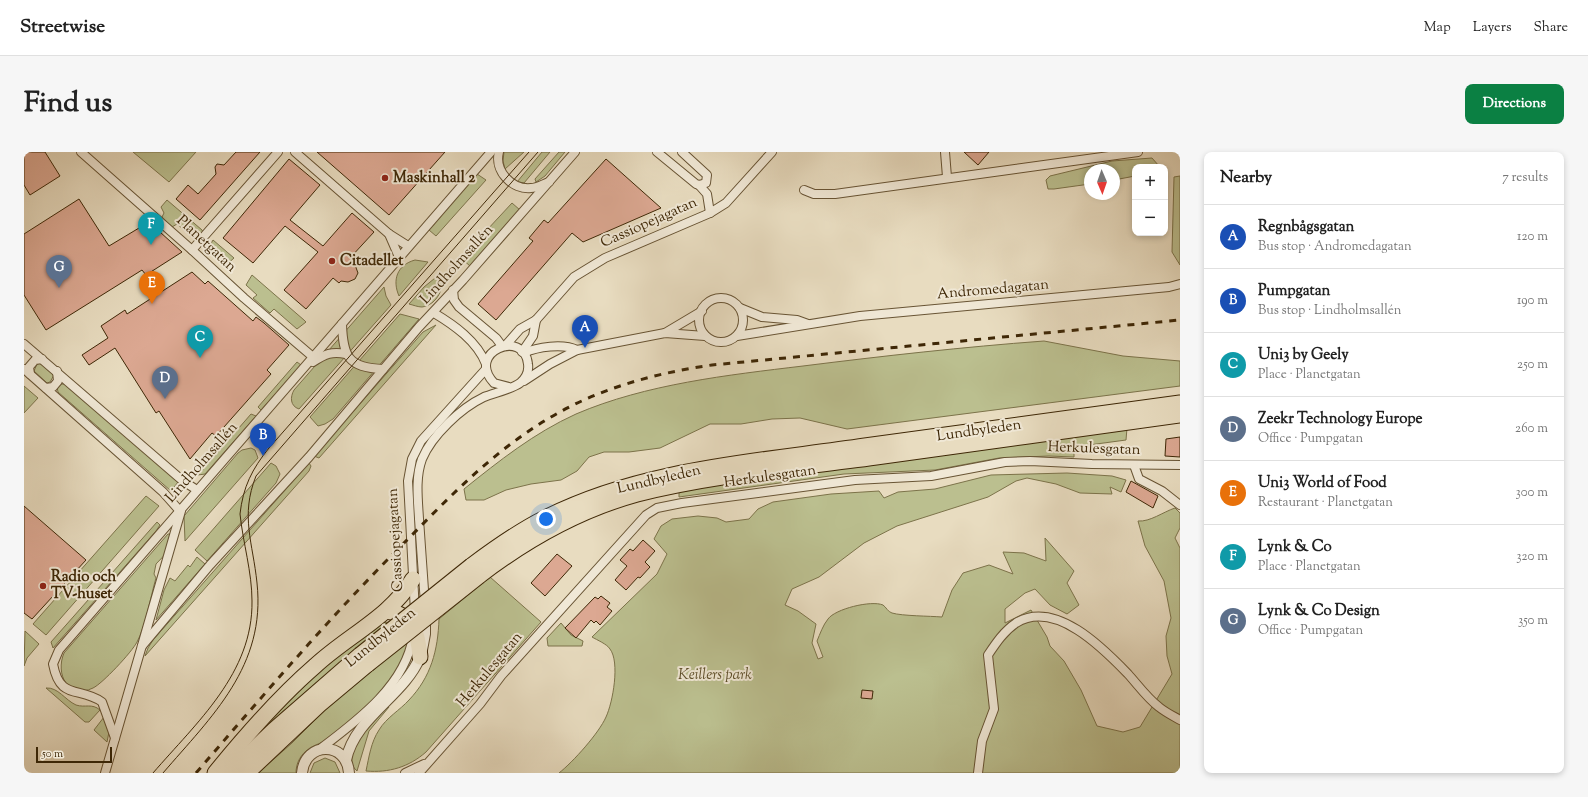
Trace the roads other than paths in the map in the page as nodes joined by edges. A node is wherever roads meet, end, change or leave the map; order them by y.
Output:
1 (81, 152) edge
2 (278, 152) edge
3 (295, 152) edge
4 (491, 152) edge
5 (500, 152) edge
6 (575, 152) edge
7 (657, 152) edge
8 (681, 152) edge
9 (772, 152) edge
10 (945, 152) edge
11 (1138, 152) edge
12 (691, 160) junction
13 (681, 161) junction
14 (670, 162) junction
15 (681, 171) junction
16 (947, 177) junction
17 (552, 180) junction
18 (699, 185) junction
19 (804, 190) dead end
20 (710, 213) junction
21 (389, 234) junction
22 (408, 246) junction
23 (192, 250) junction
24 (399, 257) junction
25 (1180, 284) edge
26 (453, 290) junction
27 (740, 308) junction
28 (702, 310) junction
29 (434, 313) junction
30 (536, 320) junction
31 (342, 324) junction
32 (808, 324) junction
33 (665, 333) junction
34 (705, 336) junction
35 (737, 336) junction
36 (24, 344) edge
37 (503, 346) junction
38 (577, 350) junction
39 (523, 353) junction
40 (346, 354) junction
41 (313, 357) junction
42 (42, 360) junction
43 (486, 367) junction
44 (383, 369) junction
45 (302, 370) junction
46 (27, 371) edge
47 (57, 371) junction
48 (521, 382) junction
49 (509, 387) junction
50 (46, 388) junction
51 (1180, 403) edge
52 (1180, 415) edge
53 (1134, 465) junction
54 (1180, 465) edge
55 (197, 490) junction
56 (1180, 505) edge
57 (180, 509) junction
58 (475, 571) junction
59 (413, 579) junction
60 (386, 611) junction
61 (414, 630) junction
62 (142, 646) junction
63 (420, 657) junction
64 (364, 660) junction
65 (1180, 720) edge
66 (115, 738) junction
67 (320, 749) junction
68 (428, 762) junction
69 (350, 768) edge
70 (105, 773) edge
71 (215, 773) edge
72 (229, 773) edge
73 (247, 773) edge
74 (302, 773) edge
75 (404, 773) edge
76 (419, 773) edge
77 (978, 773) edge

1 - 23 street, Planetgatan
2 - 23 street
3 - 21 street
4 - 22 street, Lindholmsallén
5 - 17 street, Lindholmsallén
6 - 17 street, Lindholmsallén
7 - 14 street
8 - 12 street
8 - 13 street
9 - 20 street, Cassiopejagatan
10 - 16 street
11 - 16 street
12 - 13 street
12 - 18 street
13 - 14 street
13 - 15 street
14 - 15 street
15 - 18 street
16 - 19 street
17 - 26 street, Lindholmsallén
18 - 20 street
20 - 30 street, Cassiopejagatan
21 - 22 street
21 - 24 street
22 - 24 street, Lindholmsallén
23 - 41 street, Planetgatan
24 - 31 street, Lindholmsallén
25 - 32 street, Andromedagatan
26 - 29 street, Lindholmsallén
26 - 37 street
27 - 28 street, Andromedagatan
27 - 32 street, Andromedagatan
27 - 35 street
28 - 33 street, Andromedagatan
28 - 34 street
29 - 43 street
29 - 44 street, Lindholmsallén
30 - 37 street, Cassiopejagatan
30 - 39 street, Cassiopejagatan
31 - 40 street
31 - 41 street, Lindholmsallén
32 - 35 street, Andromedagatan
33 - 34 street, Andromedagatan
33 - 38 street, Andromedagatan
34 - 35 street, Andromedagatan
36 - 42 street
37 - 39 street
37 - 43 street, Cassiopejagatan
38 - 39 street, Andromedagatan
38 - 48 street, Andromedagatan
39 - 48 street
40 - 44 street
40 - 45 street
41 - 45 street, Lindholmsallén
42 - 46 street
42 - 47 street
43 - 49 street
43 - 59 street, Cassiopejagatan
44 - 62 street, Lindholmsallén
45 - 55 street, Lindholmsallén
46 - 50 street
47 - 50 street
47 - 55 street
48 - 49 street
49 - 63 street, Cassiopejagatan
50 - 57 street
51 - 58 highway, Lundbyleden
52 - 58 highway, Lundbyleden
53 - 54 street, Herkulesgatan
53 - 56 street
53 - 68 street, Herkulesgatan
55 - 57 street, Lindholmsallén
57 - 62 street
57 - 66 street, Lindholmsallén
58 - 64 highway, Lundbyleden, bridge
59 - 60 highway
59 - 61 street, Cassiopejagatan
60 - 61 highway
60 - 71 highway
61 - 63 highway
61 - 67 street, Cassiopejagatan
62 - 66 street
63 - 69 street, Cassiopejagatan
64 - 72 highway, Lundbyleden
64 - 73 highway, Lundbyleden
65 - 77 street
66 - 70 street
67 - 69 street
67 - 74 street
68 - 75 street, Herkulesgatan
68 - 76 street, Herkulesgatan

